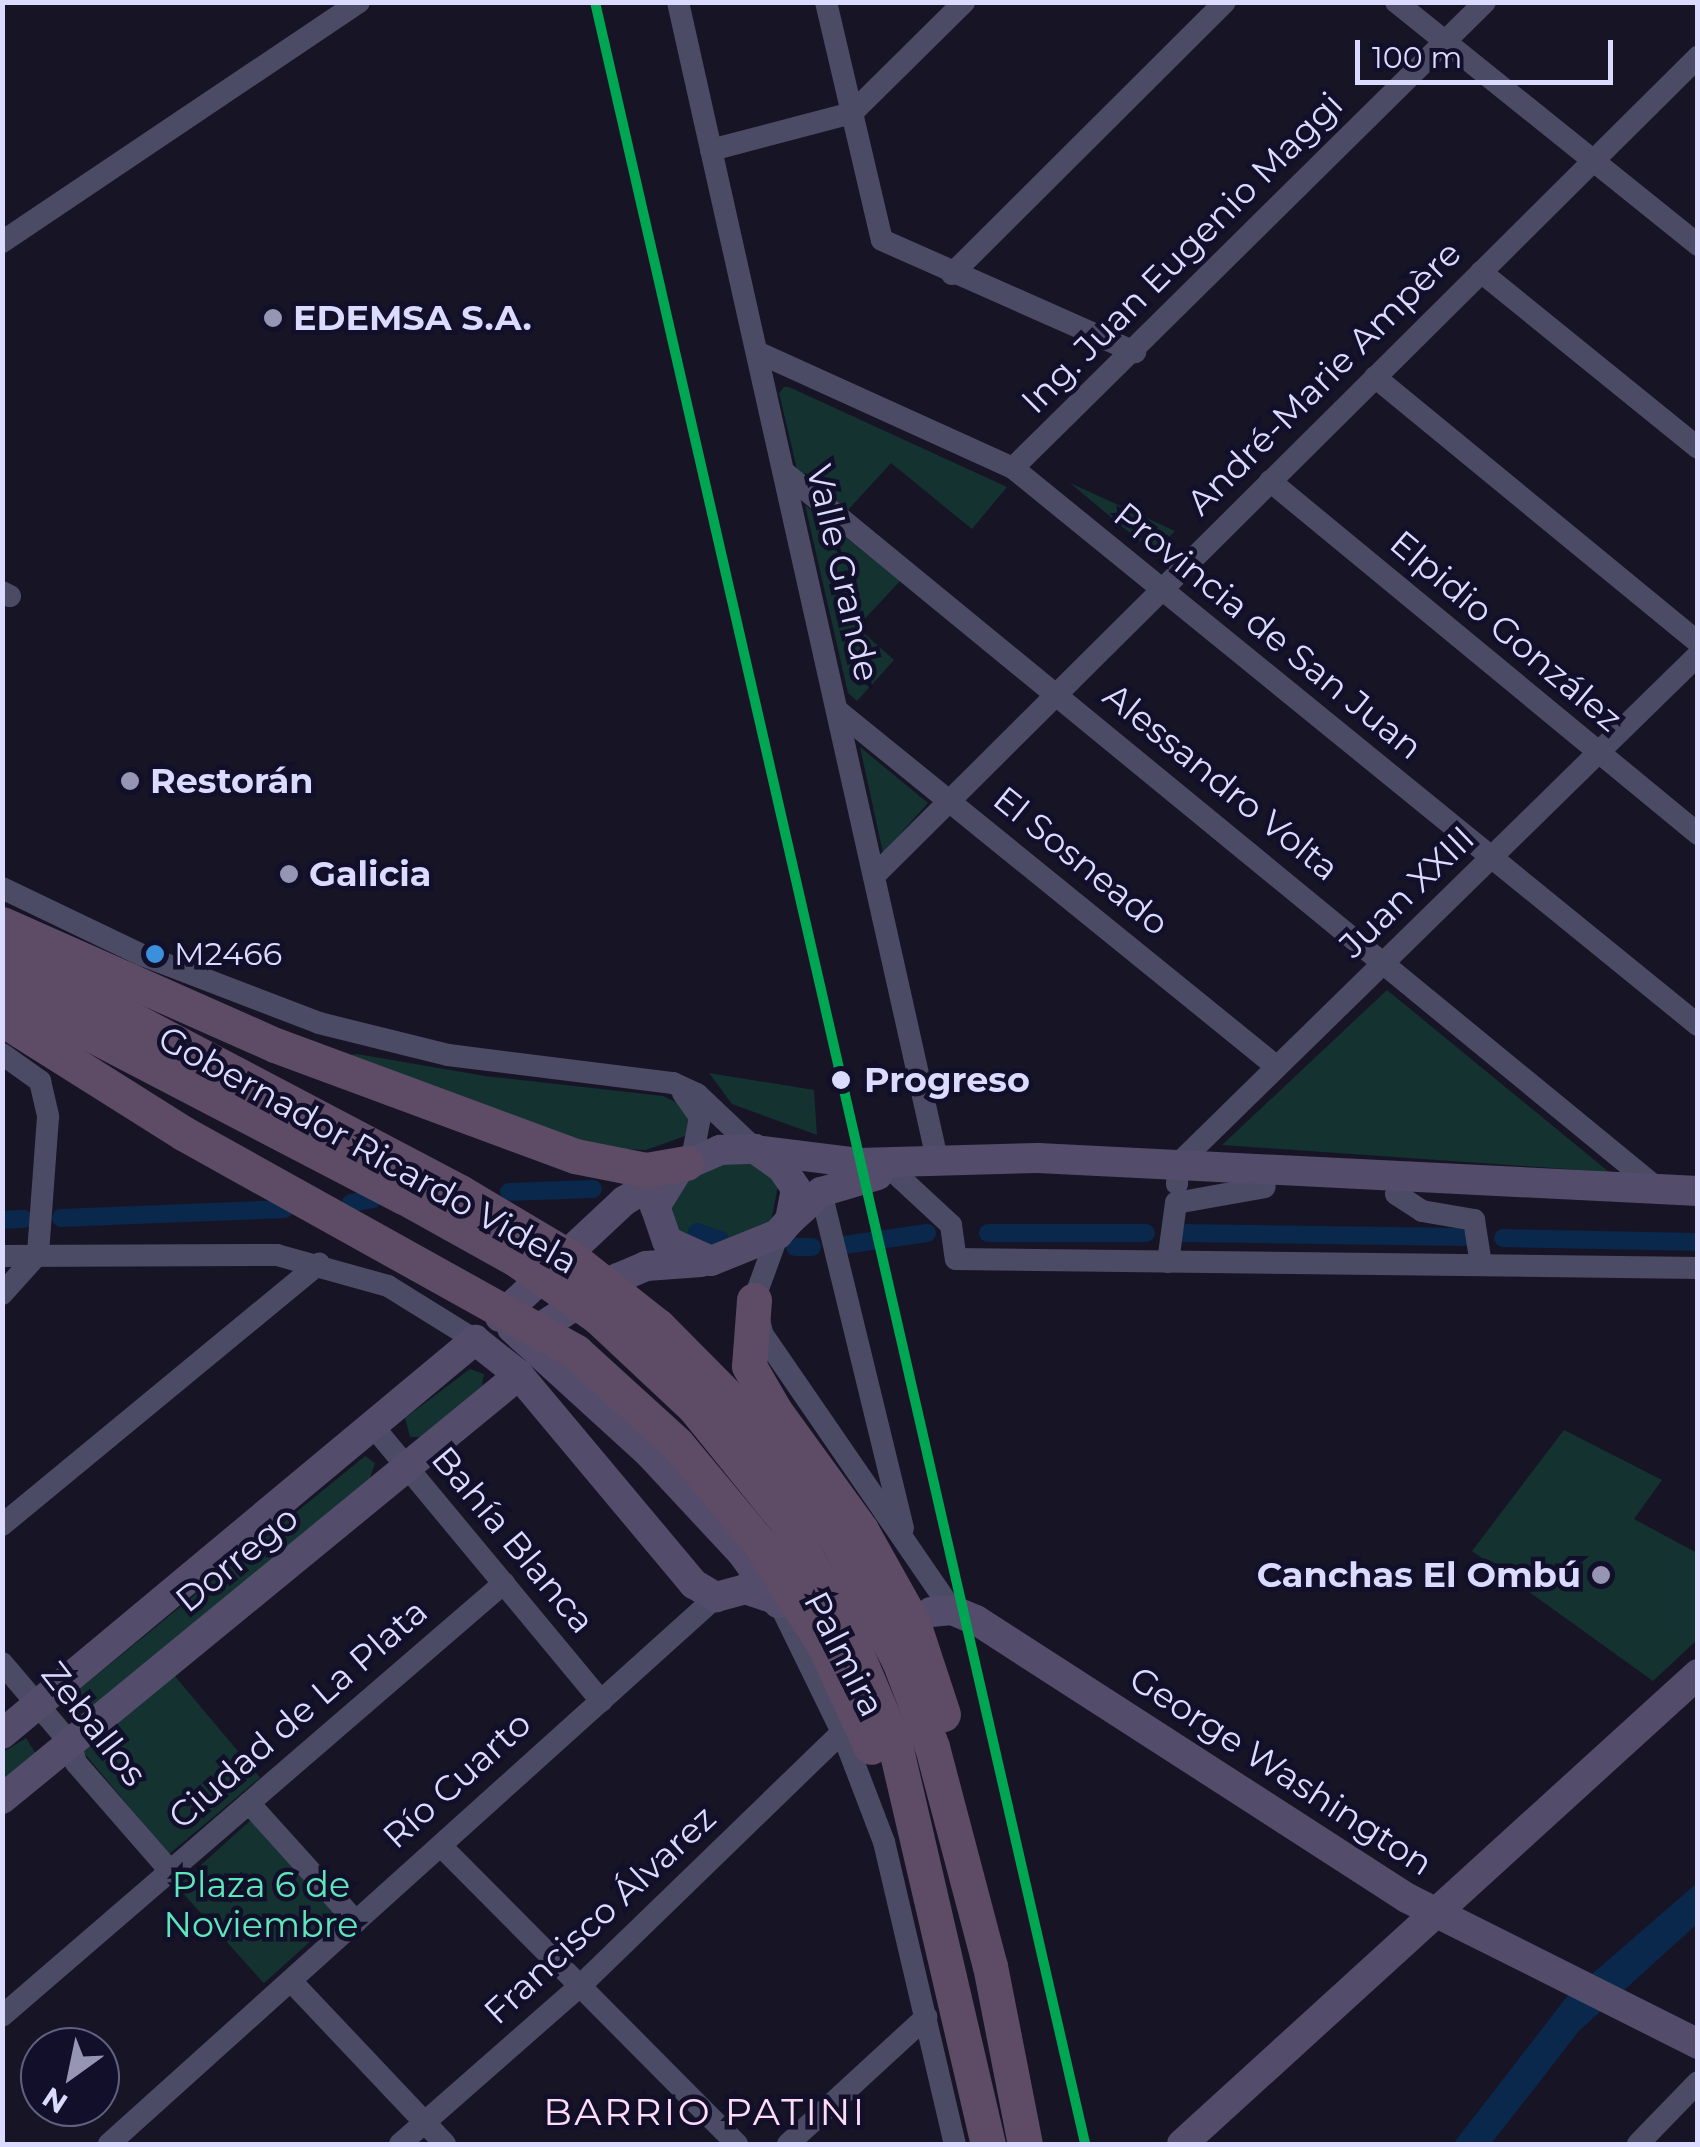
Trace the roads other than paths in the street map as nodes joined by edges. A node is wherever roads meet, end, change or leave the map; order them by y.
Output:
1 (359, 2) edge
2 (678, 2) edge
3 (826, 2) edge
4 (964, 2) edge
5 (1225, 2) edge
6 (1396, 2) edge
7 (1485, 2) edge
8 (1445, 41) junction
9 (1698, 58) edge
10 (852, 113) junction
11 (711, 150) junction
12 (1594, 160) junction
13 (2, 242) edge
14 (1698, 245) edge
15 (1481, 272) junction
16 (952, 274) junction
17 (757, 352) junction
18 (1134, 352) junction
19 (1375, 377) junction
20 (1698, 448) edge
21 (1013, 468) junction
22 (784, 472) junction
23 (1270, 481) junction
24 (1160, 589) junction
25 (1698, 642) edge
26 (1698, 655) edge
27 (1056, 693) junction
28 (838, 711) junction
29 (1598, 753) junction
30 (951, 800) junction
31 (1698, 834) edge
32 (1492, 858) junction
33 (874, 876) junction
34 (2, 888) edge
35 (2, 924) edge
36 (2, 951) edge
37 (1386, 961) junction
38 (2, 988) edge
39 (78, 1009) junction
40 (2, 1019) edge
41 (1698, 1024) edge
42 (2, 1054) edge
43 (1277, 1068) junction
44 (673, 1084) junction
45 (759, 1150) junction
46 (937, 1159) junction
47 (686, 1163) junction
48 (896, 1174) junction
49 (1178, 1174) junction
50 (1265, 1188) junction
51 (1657, 1188) junction
52 (820, 1192) junction
53 (1698, 1192) edge
54 (1396, 1194) junction
55 (1698, 1210) edge
56 (780, 1233) junction
57 (38, 1254) junction
58 (1168, 1254) junction
59 (2, 1256) edge
60 (1480, 1257) junction
61 (701, 1262) junction
62 (318, 1264) junction
63 (1698, 1268) edge
64 (2, 1294) edge
65 (754, 1300) junction
66 (511, 1320) junction
67 (476, 1340) junction
68 (519, 1376) junction
69 (372, 1425) junction
70 (408, 1468) junction
71 (2, 1525) edge
72 (911, 1550) junction
73 (504, 1583) junction
74 (716, 1597) junction
75 (780, 1606) junction
76 (942, 1611) joint
77 (827, 1615) dead end
78 (2, 1663) edge
79 (1698, 1674) edge
80 (601, 1701) junction
81 (38, 1705) junction
82 (842, 1732) junction
83 (2, 1734) edge
84 (70, 1743) junction
85 (2, 1799) edge
86 (249, 1803) junction
87 (440, 1846) junction
88 (170, 1872) junction
89 (932, 1892) junction
90 (1434, 1912) junction
91 (356, 1922) junction
92 (990, 1966) junction
93 (291, 1980) junction
94 (580, 1987) junction
95 (2, 2016) edge
96 (926, 2017) junction
97 (1698, 2044) edge
98 (1698, 2082) edge
99 (424, 2123) junction
100 (109, 2144) edge
101 (400, 2144) edge
102 (445, 2144) edge
103 (737, 2144) edge
104 (788, 2144) edge
105 (956, 2144) edge
106 (988, 2144) edge
107 (1025, 2144) edge
108 (1039, 2144) edge
109 (1182, 2144) edge
110 (1638, 2144) edge

1 - 13 street
2 - 11 street, Valle Grande
3 - 10 street
4 - 10 street
5 - 16 street
6 - 8 street
7 - 8 street, Ing. Juan Eugenio Maggi
8 - 12 street
8 - 18 street, Ing. Juan Eugenio Maggi
9 - 12 street, André-Marie Ampère
10 - 11 street
10 - 16 street
11 - 17 street, Valle Grande
12 - 14 street
12 - 15 street, André-Marie Ampère
15 - 19 street, André-Marie Ampère
15 - 20 street
16 - 18 street
17 - 21 street, Provincia de San Juan
17 - 22 street, Valle Grande
18 - 21 street, Ing. Juan Eugenio Maggi
19 - 23 street, André-Marie Ampère
19 - 25 street
21 - 24 street, Provincia de San Juan
22 - 27 street, Alessandro Volta
22 - 28 street, Valle Grande
23 - 24 street, André-Marie Ampère
23 - 29 street, Elpidio González
24 - 27 street, André-Marie Ampère
24 - 32 street, Provincia de San Juan
26 - 29 street, Juan XXIII
27 - 30 street, André-Marie Ampère
27 - 37 street, Alessandro Volta
28 - 30 street, El Sosneado
28 - 33 street, Valle Grande
29 - 31 street, Elpidio González
29 - 32 street, Juan XXIII
30 - 33 street, André-Marie Ampère
30 - 43 street, El Sosneado
32 - 37 street, Juan XXIII
32 - 41 street, Provincia de San Juan
33 - 46 street, Valle Grande
34 - 44 street
35 - 47 highway
36 - 39 highway, Gobernador Ricardo Videla
37 - 43 street, Juan XXIII
37 - 51 street, Alessandro Volta
38 - 39 highway, Gobernador Ricardo Videla
39 - 89 highway, Gobernador Ricardo Videla, bridge
39 - 92 highway, Gobernador Ricardo Videla, bridge
40 - 66 highway
42 - 57 street
43 - 49 street, Juan XXIII
44 - 45 street
44 - 47 street
45 - 46 main road
45 - 47 main road
45 - 56 main road
46 - 49 main road
47 - 61 main road
47 - 66 main road
48 - 49 main road
48 - 52 main road
48 - 58 street
49 - 50 main road
49 - 51 main road
50 - 54 main road
50 - 58 street
51 - 53 main road
52 - 56 main road
52 - 72 street
54 - 55 main road
54 - 60 street
56 - 61 main road
56 - 65 street
57 - 59 street
57 - 62 street
57 - 64 street
58 - 60 street
60 - 63 street
61 - 66 main road
62 - 67 street
62 - 71 street
65 - 72 street
65 - 92 highway, bridge
66 - 75 main road, Palmira
66 - 89 highway, bridge
67 - 68 main road
67 - 69 main road, Dorrego
68 - 70 main road, Dorrego
68 - 74 main road
69 - 70 street, Bahía Blanca
69 - 81 main road, Dorrego
70 - 73 street, Bahía Blanca
70 - 84 main road, Dorrego
72 - 76 street
73 - 80 street, Bahía Blanca
73 - 86 street, Ciudad de La Plata
74 - 75 main road
74 - 80 street, Río Cuarto
75 - 77 main road
75 - 82 street, Palmira
76 - 90 main road, George Washington
78 - 81 street, Zeballos
79 - 90 main road
80 - 87 street, Río Cuarto
81 - 83 main road, Dorrego
81 - 84 street, Zeballos
82 - 94 street, Francisco Álvarez
82 - 96 street, Palmira
84 - 85 main road, Dorrego
84 - 88 street, Zeballos
86 - 88 street, Ciudad de La Plata
86 - 91 street
87 - 91 street, Río Cuarto
87 - 94 street
88 - 95 street, Ciudad de La Plata
89 - 106 highway, Gobernador Ricardo Videla, bridge
90 - 97 main road, George Washington
90 - 109 main road
91 - 93 street, Río Cuarto
92 - 107 highway, Gobernador Ricardo Videla, bridge
92 - 108 highway, bridge
93 - 99 street
93 - 100 street, Río Cuarto
94 - 99 street, Francisco Álvarez
94 - 103 street
96 - 104 street
96 - 105 street, Palmira
98 - 110 street
99 - 101 street, Francisco Álvarez
99 - 102 street

